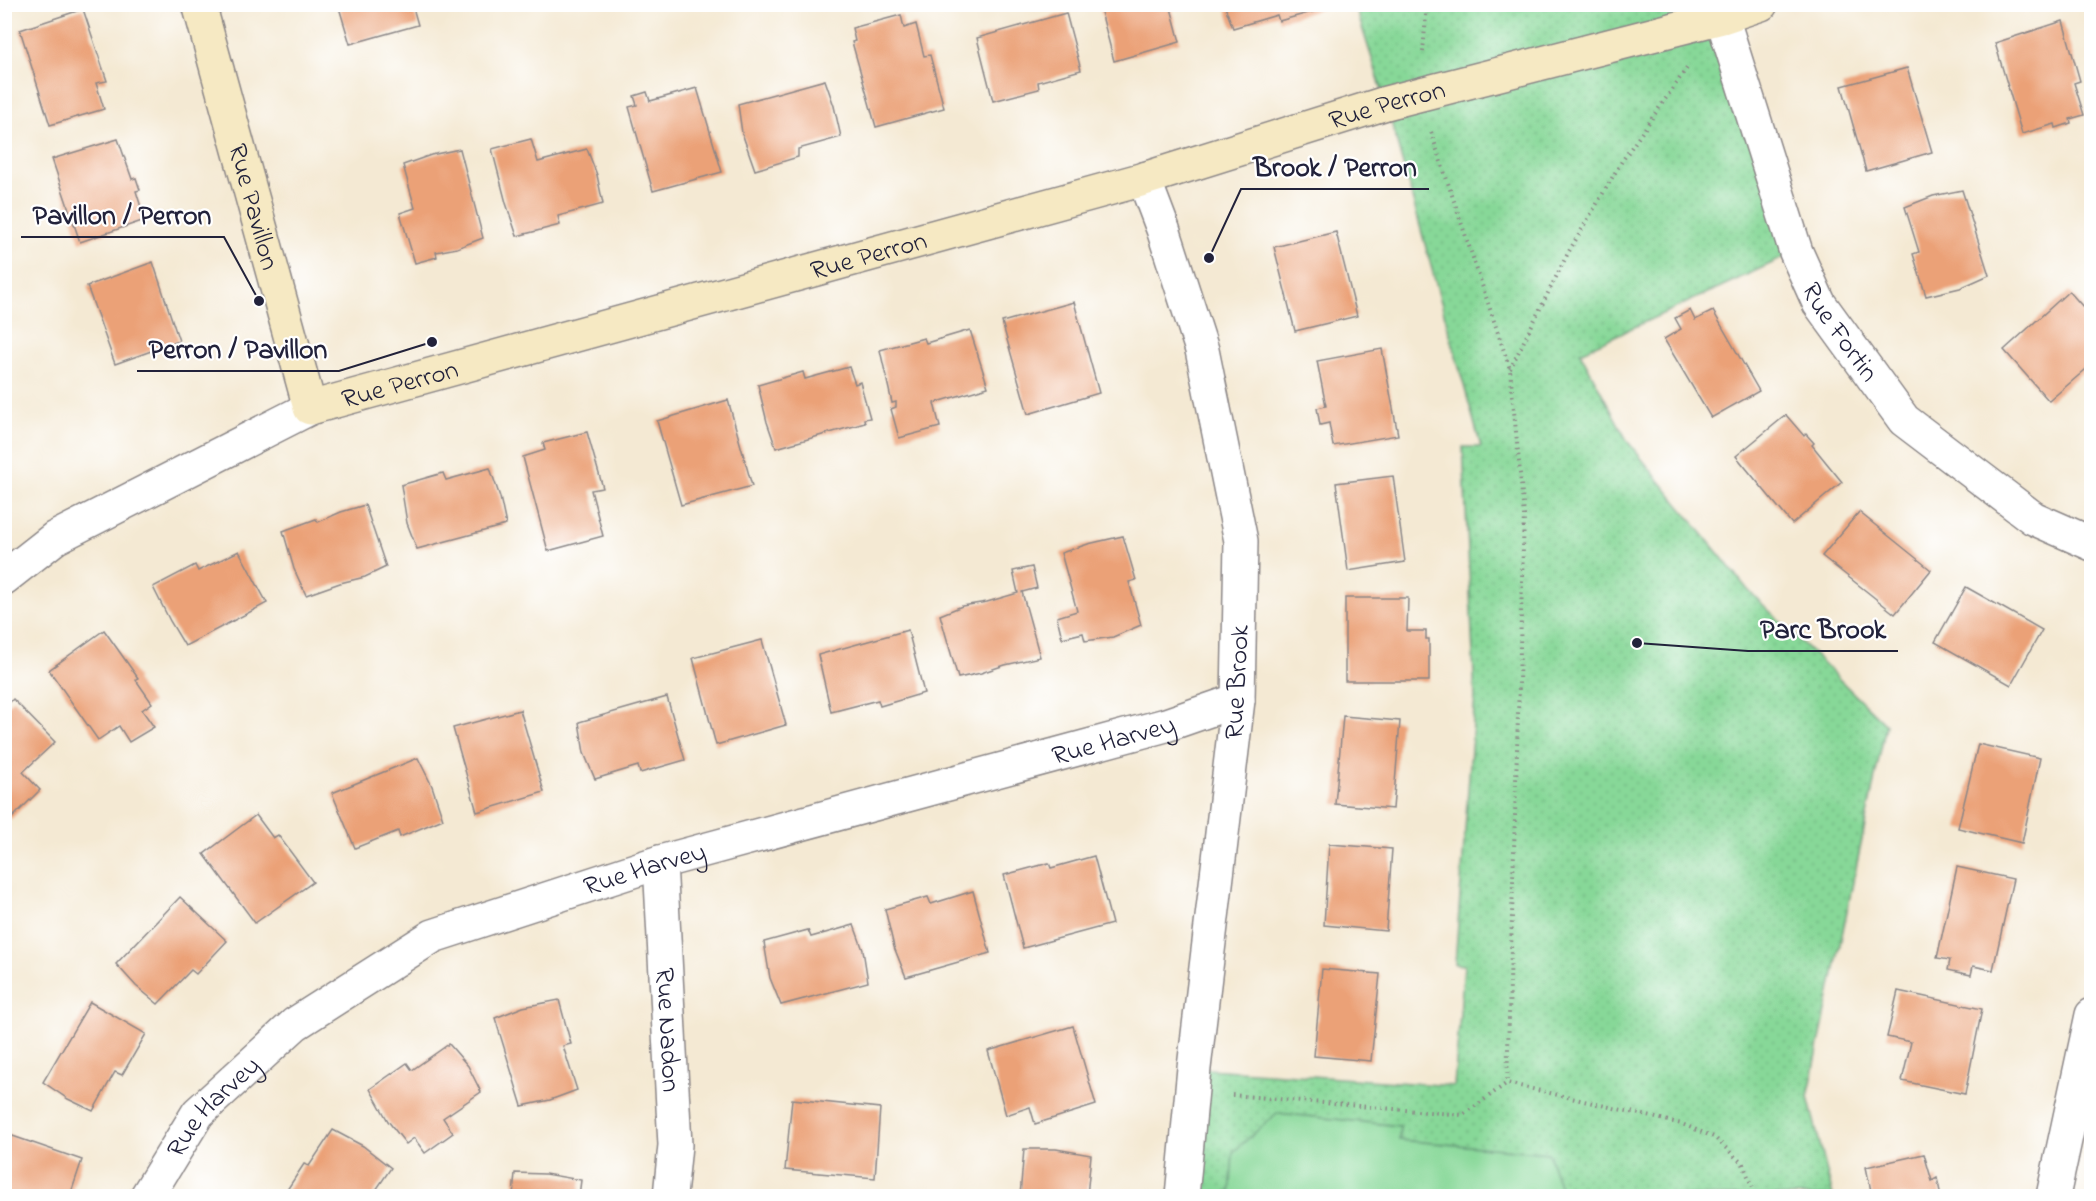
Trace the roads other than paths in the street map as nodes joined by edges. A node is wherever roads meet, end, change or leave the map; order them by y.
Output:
1 (199, 4) edge
2 (1761, 4) edge
3 (1722, 17) junction
4 (1144, 179) junction
5 (310, 408) junction
6 (2091, 544) edge
7 (4, 578) edge
8 (1238, 700) junction
9 (660, 862) junction
10 (2091, 1015) edge
11 (147, 1197) edge
12 (670, 1197) edge
13 (1182, 1197) edge
14 (2054, 1197) edge

1 - 5 street, Rue Pavillon
2 - 3 street, Rue Perron
3 - 4 street, Rue Perron
3 - 6 street, Rue Fortin
4 - 5 street, Rue Perron
4 - 8 street, Rue Brook
5 - 7 street, Rue Perron
8 - 9 street, Rue Harvey
8 - 13 street, Rue Brook
9 - 11 street, Rue Harvey
9 - 12 street, Rue Nadon
10 - 14 street

